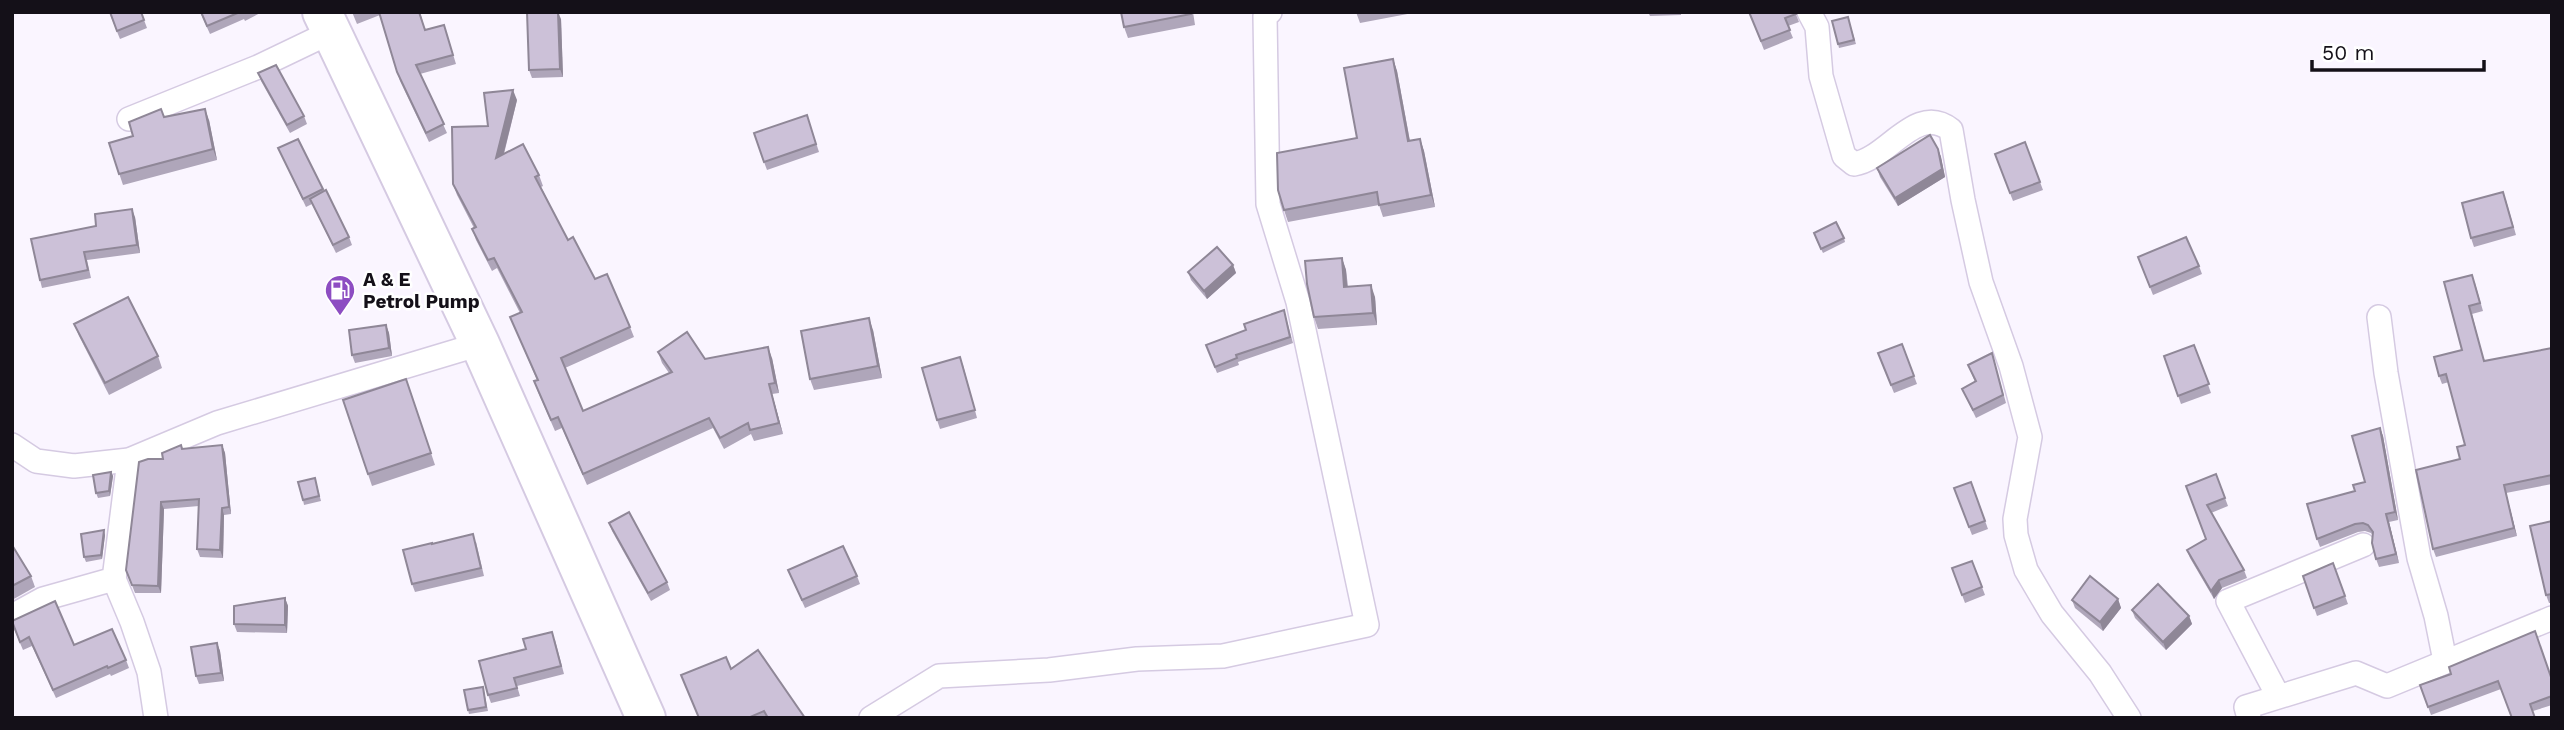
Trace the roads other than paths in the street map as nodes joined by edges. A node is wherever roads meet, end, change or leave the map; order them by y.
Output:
1 (1270, 12) edge
2 (1809, 12) edge
3 (327, 22) edge
4 (130, 119) edge
5 (2379, 317) dead end
6 (480, 344) junction
7 (12, 445) edge
8 (129, 460) junction
9 (2363, 545) dead end
10 (114, 579) junction
11 (12, 617) edge
12 (2552, 618) edge
13 (2445, 661) junction
14 (2278, 696) junction
15 (2247, 713) edge
16 (156, 718) edge
17 (646, 718) edge
18 (871, 718) edge
19 (2129, 718) edge

1 - 18 street
2 - 19 street
3 - 4 street
3 - 6 highway
5 - 13 street
6 - 8 street
6 - 17 highway
7 - 8 street
8 - 10 street
9 - 14 street
10 - 11 street
10 - 16 street
12 - 13 street
13 - 14 street
14 - 15 street

